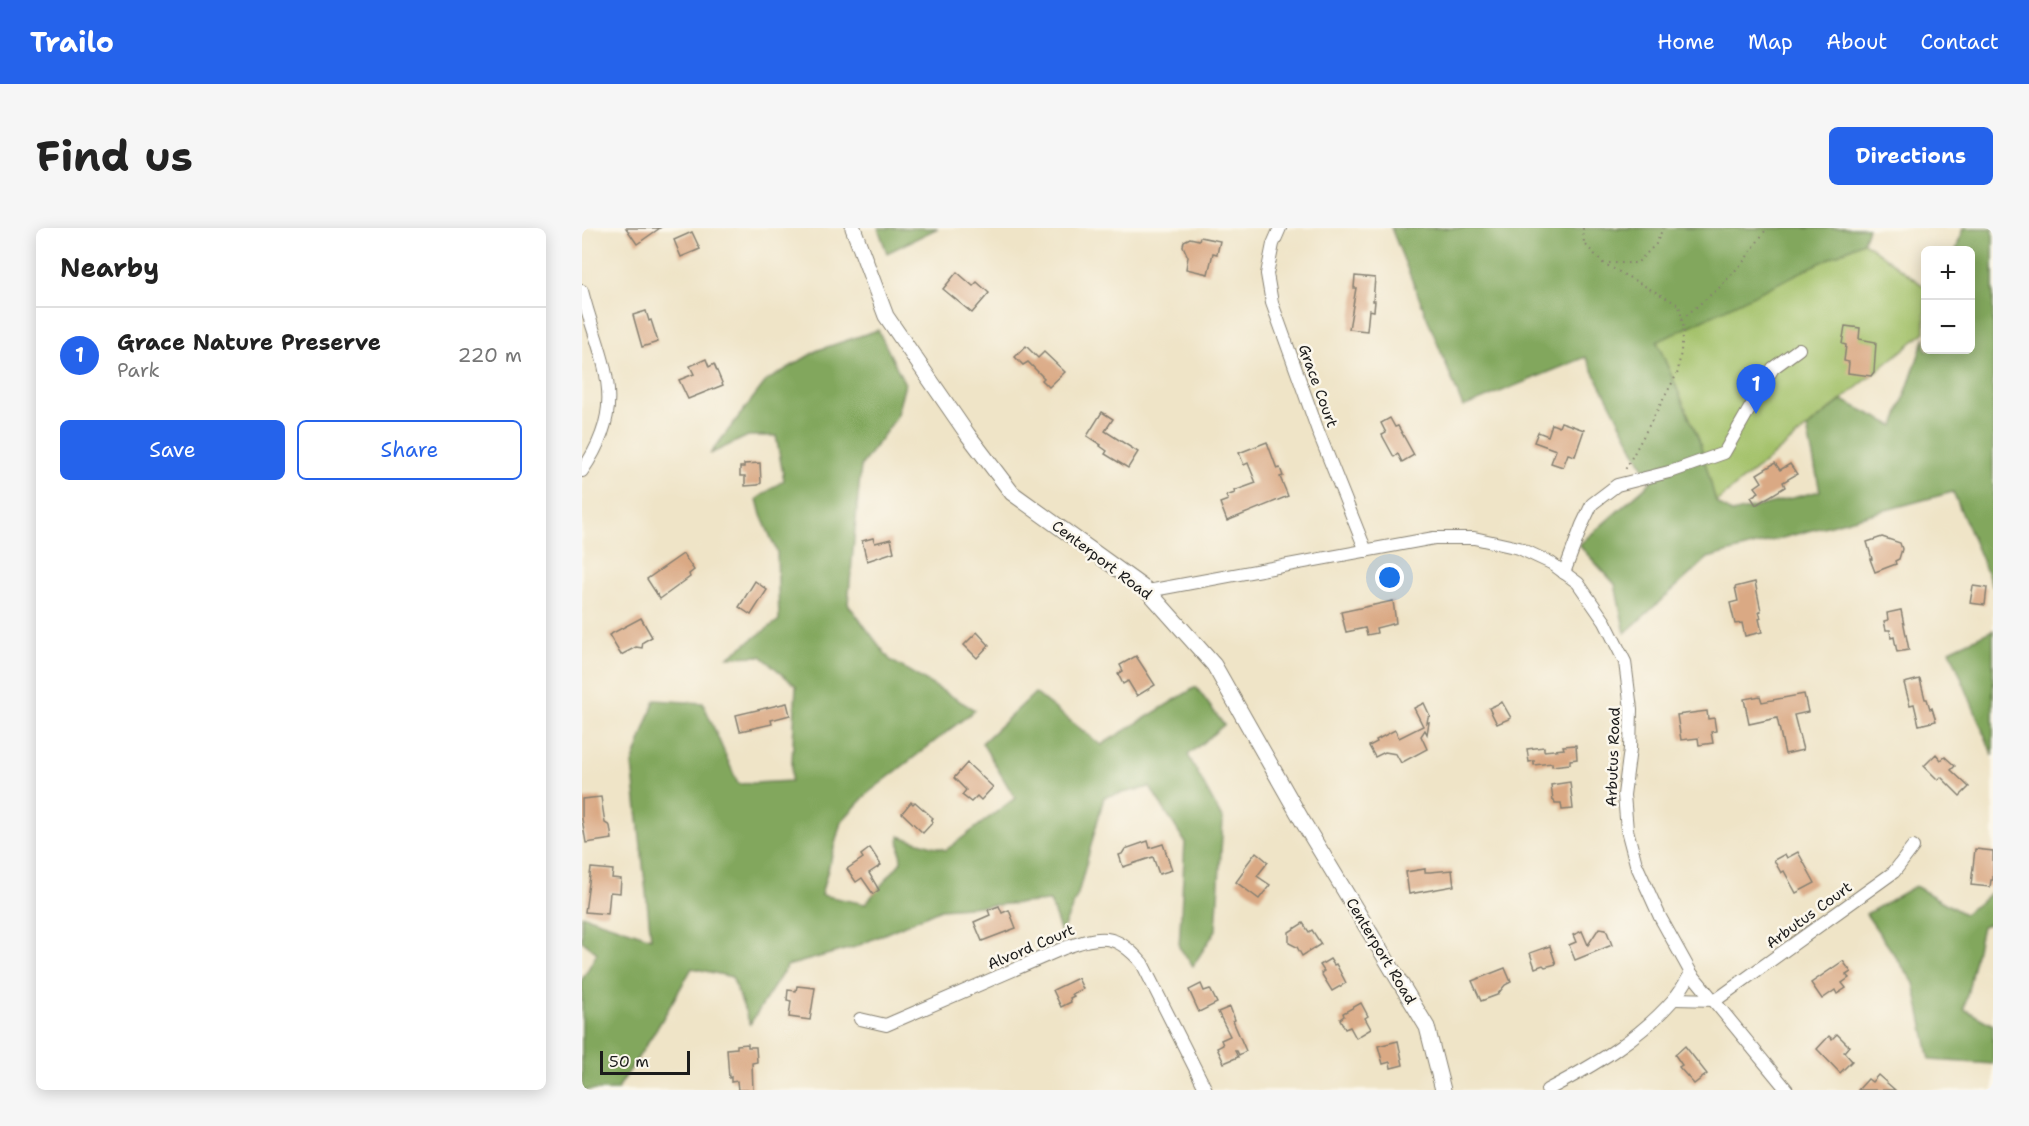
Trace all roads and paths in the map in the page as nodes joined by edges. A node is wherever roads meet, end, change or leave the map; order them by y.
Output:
1 (853, 228) edge
2 (1280, 228) edge
3 (1583, 228) edge
4 (1663, 228) edge
5 (1767, 228) edge
6 (1603, 263) junction
7 (582, 291) edge
8 (1682, 319) junction
9 (1799, 349) dead end
10 (582, 471) edge
11 (1617, 485) junction
12 (1366, 552) junction
13 (1564, 573) junction
14 (1148, 591) junction
15 (1912, 847) dead end
16 (1691, 973) junction
17 (1675, 999) junction
18 (1716, 1000) junction
19 (861, 1019) dead end
20 (1206, 1090) edge
21 (1443, 1090) edge
22 (1547, 1090) edge
23 (1787, 1090) edge

1 - 14 main road, Centerport Road
2 - 12 street, Grace Court
3 - 6 path
4 - 6 path
5 - 8 path
6 - 8 path
7 - 10 street
8 - 11 path
9 - 11 street
11 - 13 street
12 - 13 street, Arbutus Road
12 - 14 street, Arbutus Road
13 - 16 street, Arbutus Road
14 - 21 main road, Centerport Road
15 - 18 street, Arbutus Court
16 - 17 street
16 - 18 street, Arbutus Road
17 - 18 street
17 - 22 street
18 - 23 street, Arbutus Road
19 - 20 street, Alvord Court

